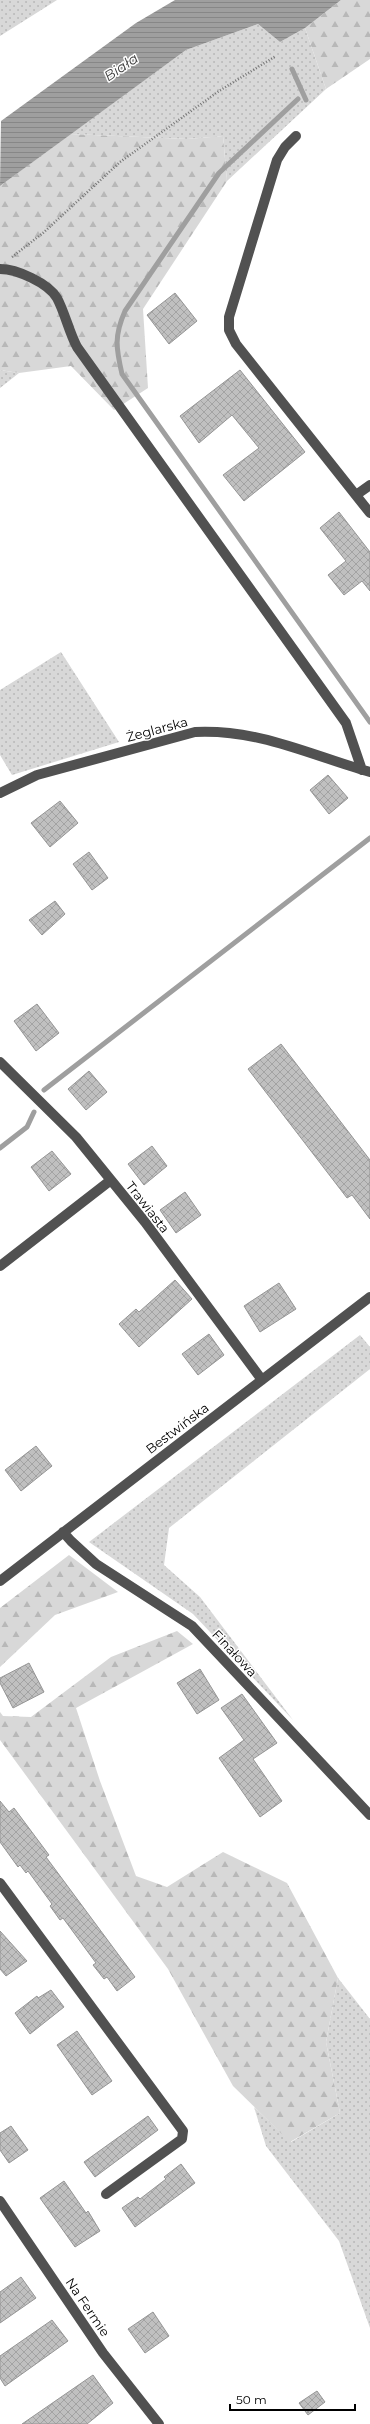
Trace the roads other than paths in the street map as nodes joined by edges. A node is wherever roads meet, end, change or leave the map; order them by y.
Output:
1 (296, 136) dead end
2 (0, 269) edge
3 (370, 485) edge
4 (356, 495) junction
5 (370, 513) edge
6 (366, 771) edge
7 (0, 793) edge
8 (0, 1062) edge
9 (111, 1180) junction
10 (0, 1266) edge
11 (370, 1297) edge
12 (262, 1380) junction
13 (63, 1532) junction
14 (0, 1581) edge
15 (370, 1815) edge
16 (0, 1883) edge
17 (106, 2194) dead end
18 (0, 2201) edge
19 (159, 2424) edge

1 - 4 street
2 - 6 street
3 - 4 street
4 - 5 street
6 - 7 street, Żeglarska
8 - 9 street, Trawiasta
9 - 10 street
9 - 12 street, Trawiasta
11 - 12 street, Bestwińska
12 - 13 street, Bestwińska
13 - 14 street, Bestwińska
13 - 15 street, Finałowa
16 - 17 street
18 - 19 street, Na Fermie

